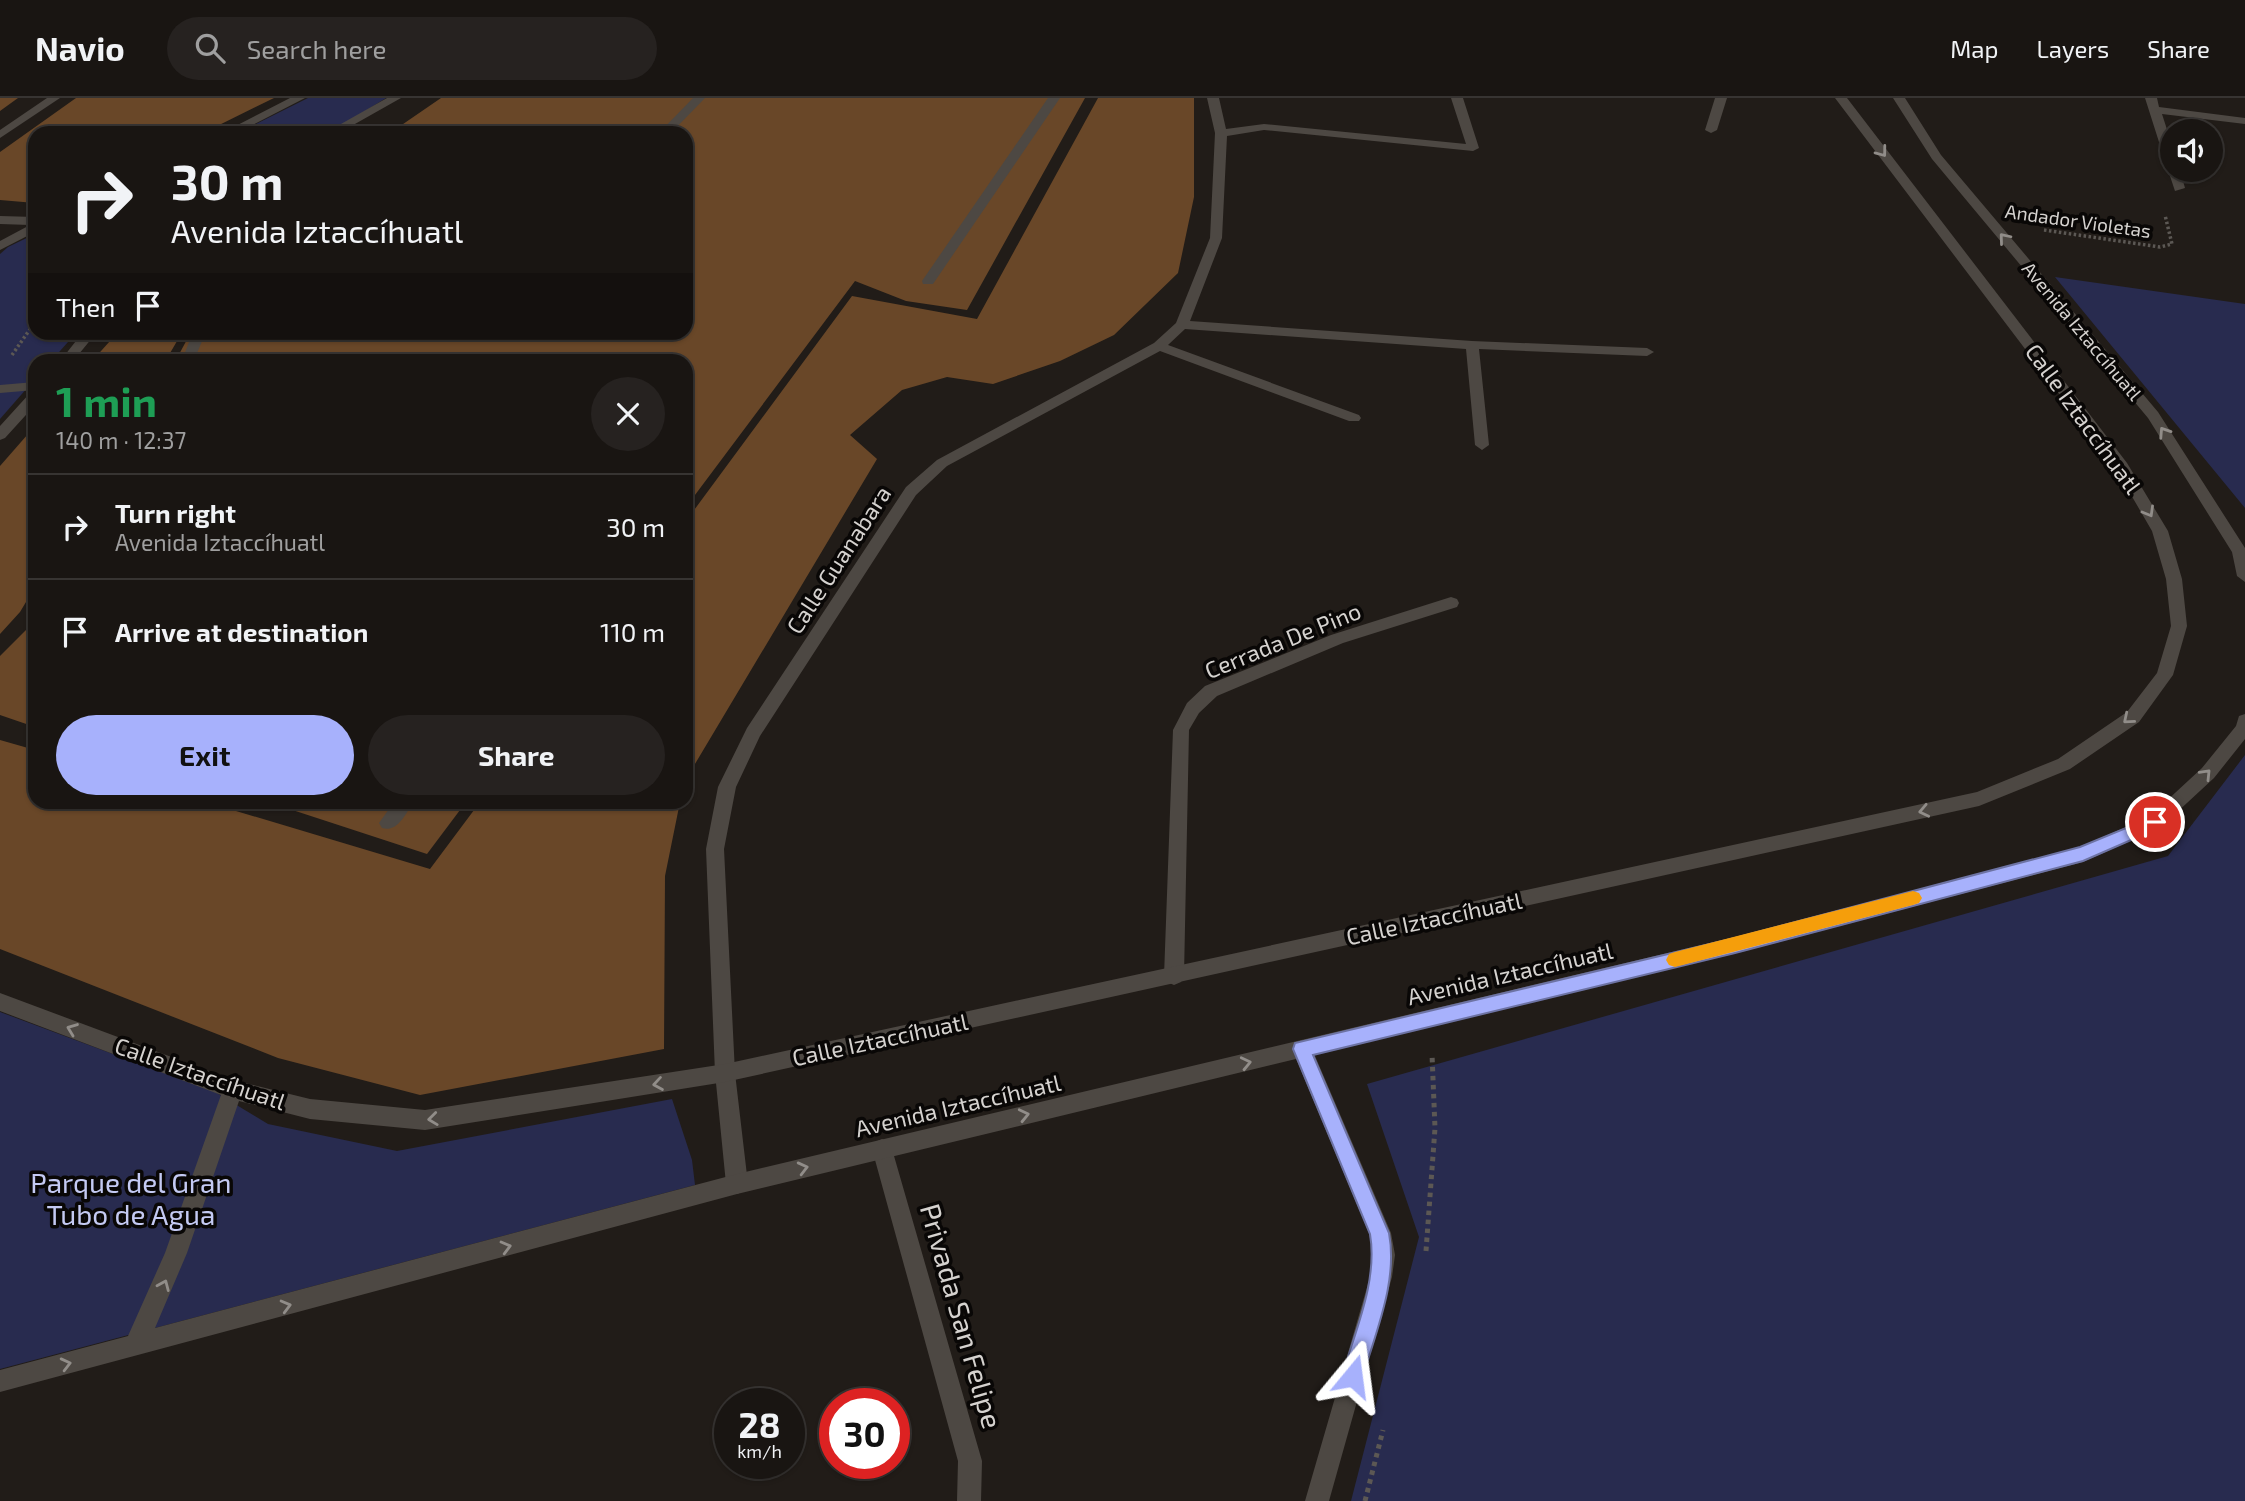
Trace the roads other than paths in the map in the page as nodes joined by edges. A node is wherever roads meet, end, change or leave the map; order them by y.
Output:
1 (54, 98) edge
2 (299, 98) edge
3 (395, 98) edge
4 (699, 98) edge
5 (1054, 98) edge
6 (1213, 98) edge
7 (1457, 98) edge
8 (1721, 98) edge
9 (1841, 98) edge
10 (1899, 98) edge
11 (2151, 98) edge
12 (2156, 110) junction
13 (2245, 121) edge
14 (2160, 124) edge
15 (242, 126) edge
16 (344, 126) edge
17 (672, 126) edge
18 (1711, 130) dead end
19 (1221, 133) junction
20 (0, 135) edge
21 (2177, 182) edge
22 (2179, 188) dead end
23 (0, 220) edge
24 (28, 221) edge
25 (28, 231) edge
26 (0, 246) edge
27 (928, 281) dead end
28 (1182, 326) junction
29 (84, 340) edge
30 (1472, 345) junction
31 (1160, 346) junction
32 (1647, 352) dead end
33 (72, 354) edge
34 (28, 387) edge
35 (0, 389) edge
36 (28, 404) edge
37 (1354, 418) dead end
38 (0, 435) edge
39 (1482, 445) dead end
40 (2245, 576) edge
41 (1451, 603) dead end
42 (2245, 721) edge
43 (399, 809) edge
44 (388, 823) dead end
45 (1174, 976) junction
46 (0, 1002) edge
47 (1302, 1049) junction
48 (725, 1073) junction
49 (233, 1090) junction
50 (882, 1149) junction
51 (737, 1184) junction
52 (134, 1347) junction
53 (0, 1381) edge
54 (969, 1501) edge
55 (1317, 1501) edge

1 - 20 street
2 - 15 street
3 - 16 street
4 - 17 street
5 - 27 street
6 - 19 street, Calle Guanabara
7 - 19 street
8 - 18 street
9 -> 45 street, Calle Iztaccíhuatl
40 -> 10 street, Avenida Iztaccíhuatl
11 - 12 street
12 - 13 street
12 - 14 street
19 - 28 street, Calle Guanabara
21 - 22 street
23 - 24 street
25 - 26 street
28 - 30 street
28 - 31 street, Calle Guanabara
29 - 33 street
30 - 32 street
30 - 39 street
31 - 37 street
31 - 48 street, Calle Guanabara
34 - 35 street
36 - 38 street
41 - 45 street, Cerrada De Pino
47 -> 42 street, Avenida Iztaccíhuatl
43 - 44 street
45 - 48 street, Calle Iztaccíhuatl
49 -> 46 street, Calle Iztaccíhuatl
50 -> 47 street, Avenida Iztaccíhuatl
47 - 55 street
48 -> 49 street, Calle Iztaccíhuatl
48 - 51 street, Calle Guanabara
52 -> 49 street
51 -> 50 street, Avenida Iztaccíhuatl
50 - 54 street, Privada San Felipe
52 -> 51 street
53 -> 52 street

